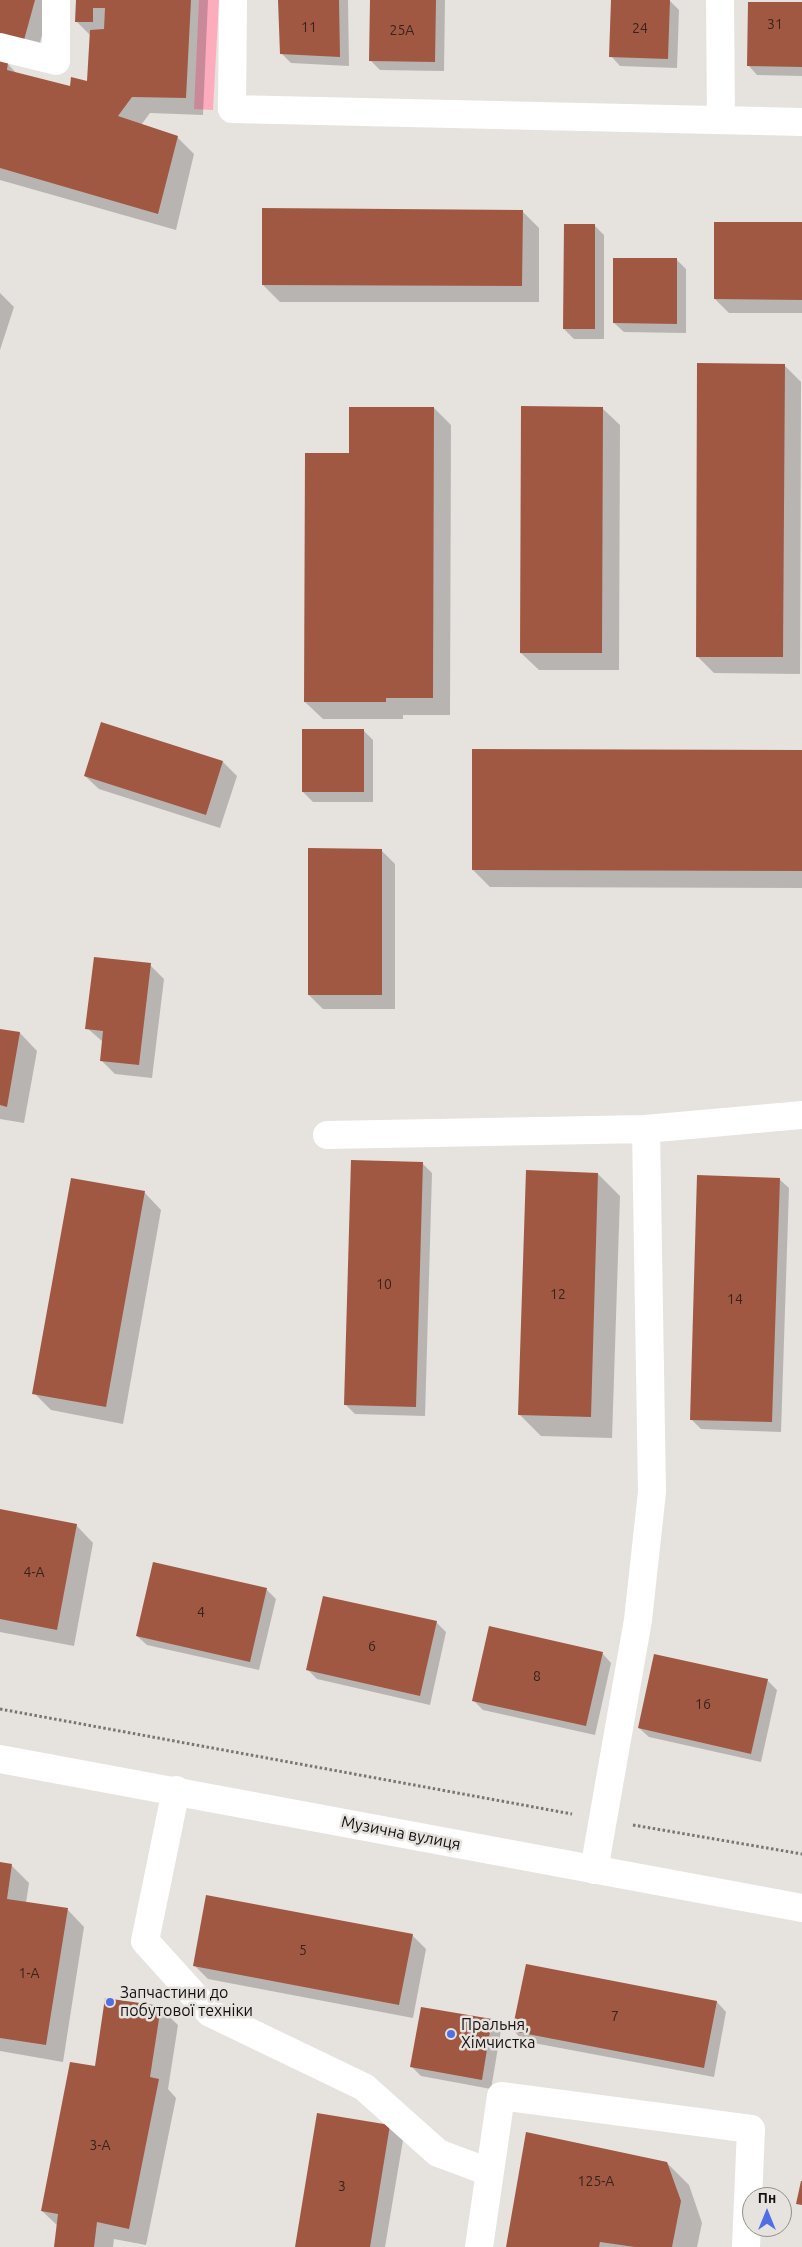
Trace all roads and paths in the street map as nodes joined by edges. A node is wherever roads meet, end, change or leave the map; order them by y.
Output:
1 (56, 0) edge
2 (233, 0) edge
3 (720, 0) edge
4 (0, 47) edge
5 (721, 120) junction
6 (802, 122) edge
7 (802, 1115) edge
8 (646, 1129) junction
9 (327, 1135) dead end
10 (0, 1709) edge
11 (0, 1759) edge
12 (176, 1790) junction
13 (604, 1820) junction
14 (802, 1854) edge
15 (594, 1870) junction
16 (802, 1908) edge
17 (489, 2172) junction
18 (479, 2247) edge
19 (746, 2247) edge

1 - 4 street
2 - 5 street
3 - 5 street
5 - 6 street
7 - 8 street
8 - 9 street
8 - 13 street
10 - 13 path
11 - 12 street, Музична вулиця
12 - 15 street, Музична вулиця
12 - 17 street
13 - 14 path
13 - 15 street
15 - 16 street, Музична вулиця
17 - 18 street
17 - 19 street

